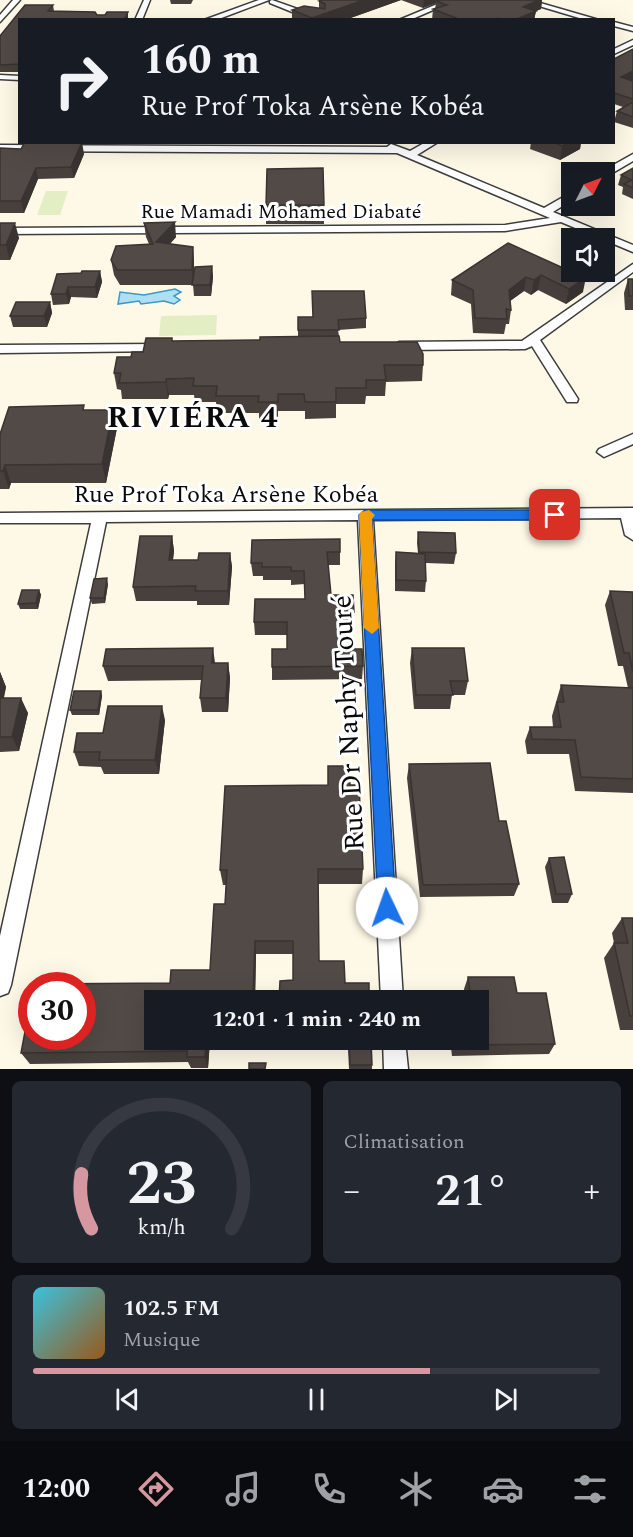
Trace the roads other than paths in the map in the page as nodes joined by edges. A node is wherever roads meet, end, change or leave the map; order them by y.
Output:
1 (17, 0) edge
2 (147, 0) edge
3 (453, 0) edge
4 (522, 0) edge
5 (269, 1) edge
6 (139, 18) edge
7 (214, 18) edge
8 (315, 18) edge
9 (409, 18) edge
10 (589, 18) edge
11 (0, 21) edge
12 (615, 24) edge
13 (633, 29) edge
14 (633, 42) edge
15 (615, 51) edge
16 (0, 77) edge
17 (18, 78) edge
18 (385, 144) edge
19 (430, 144) edge
20 (0, 148) edge
21 (399, 150) junction
22 (410, 155) junction
23 (633, 157) edge
24 (615, 168) edge
25 (561, 202) edge
26 (545, 212) junction
27 (561, 219) junction
28 (0, 231) edge
29 (633, 249) edge
30 (633, 267) edge
31 (534, 340) junction
32 (391, 346) edge
33 (178, 348) edge
34 (0, 349) edge
35 (572, 399) dead end
36 (633, 438) edge
37 (604, 452) dead end
38 (630, 514) edge
39 (365, 515) junction
40 (100, 517) junction
41 (0, 518) edge
42 (633, 535) edge
43 (0, 985) edge
44 (391, 990) edge
45 (395, 1050) edge
46 (396, 1069) edge

1 - 11 street
2 - 6 street
3 - 9 street
4 - 10 street
5 - 7 street
5 - 8 street
12 - 13 street
14 - 15 street
16 - 17 street
18 - 21 street
19 - 22 street
20 - 21 street
21 - 22 street
22 - 26 street
23 - 24 street
25 - 26 street
26 - 27 street
27 - 28 street, Rue Mamadi Mohamed Diabaté
27 - 29 street
30 - 31 street
31 - 32 street
31 - 35 street
33 - 34 street
36 - 37 street
38 - 39 street, Rue Prof Toka Arsène Kobéa
38 - 42 street
39 - 40 street, Rue Prof Toka Arsène Kobéa
39 - 44 street, Rue Dr Naphy Touré
40 - 41 street, Rue Prof Toka Arsène Kobéa
40 - 43 street
45 - 46 street

